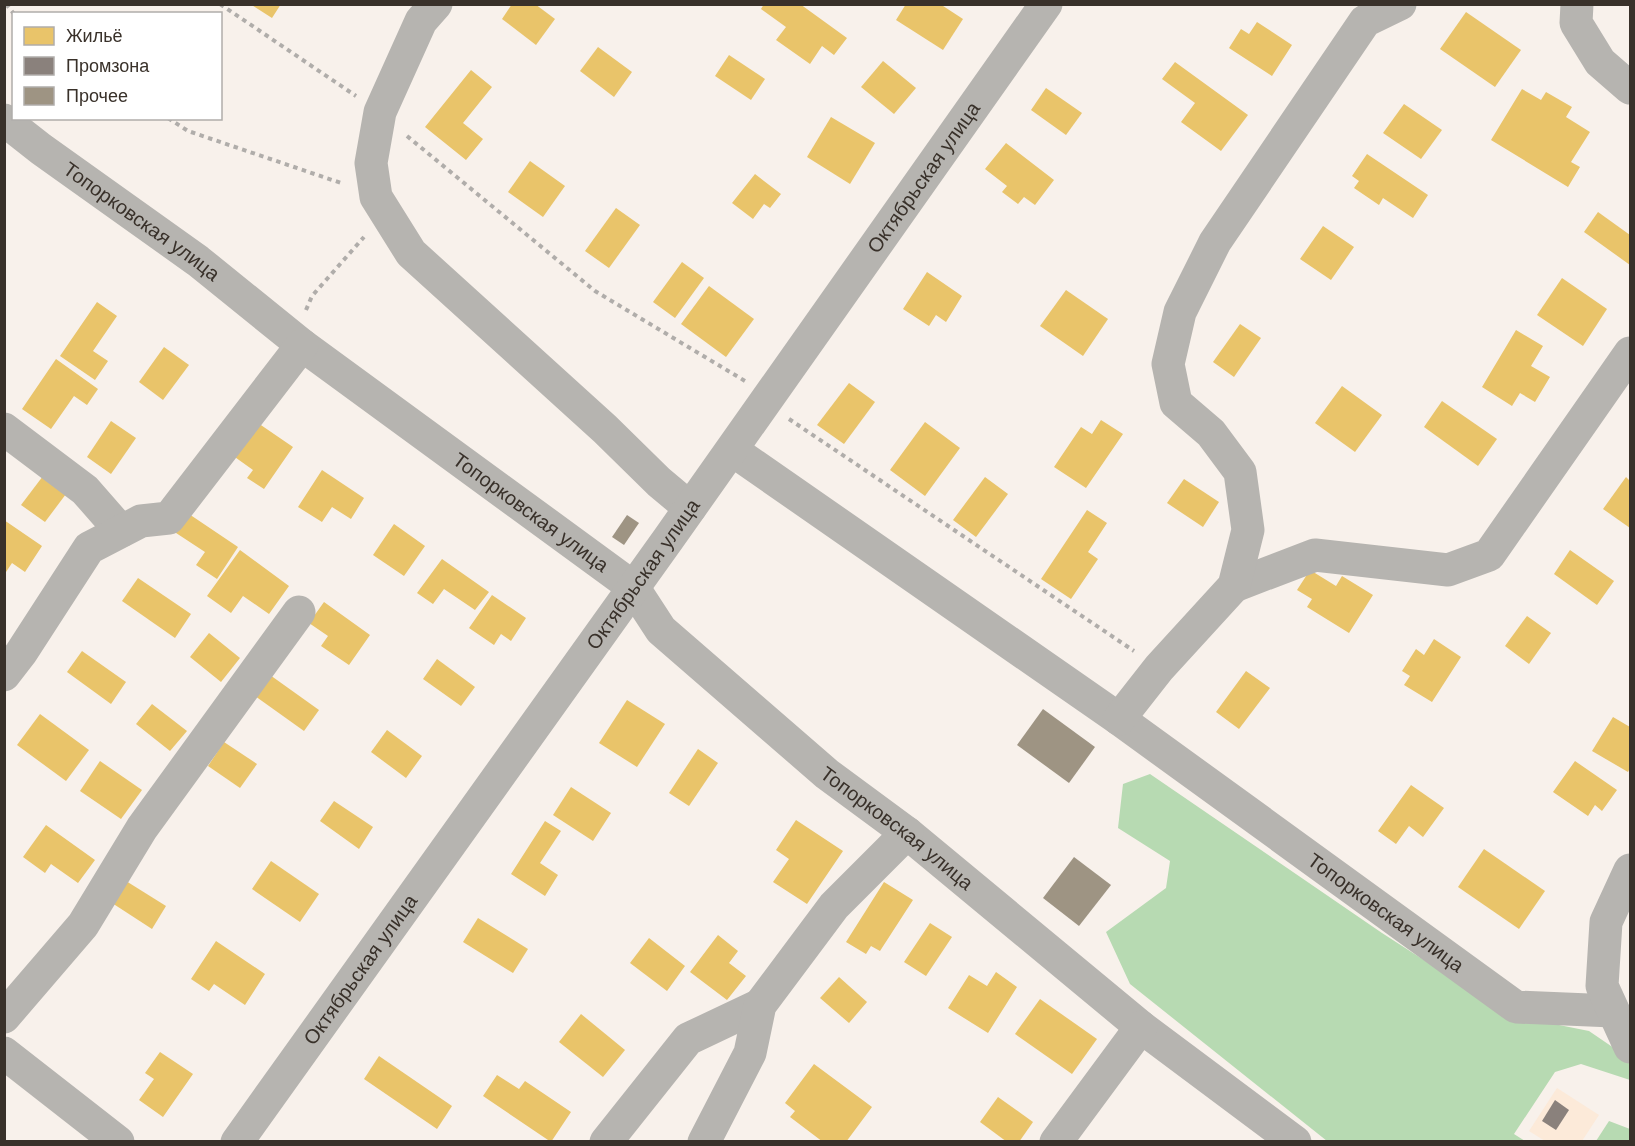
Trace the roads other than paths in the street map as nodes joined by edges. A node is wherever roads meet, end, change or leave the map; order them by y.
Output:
1 (436, 4) edge
2 (1046, 4) edge
3 (1400, 4) edge
4 (1577, 4) edge
5 (1630, 88) edge
6 (4, 120) edge
7 (302, 345) junction
8 (1630, 353) edge
9 (4, 429) edge
10 (732, 450) junction
11 (690, 508) junction
12 (121, 531) junction
13 (633, 586) junction
14 (1234, 586) junction
15 (299, 612) dead end
16 (10, 656) edge
17 (1119, 719) junction
18 (908, 833) junction
19 (1630, 870) edge
20 (760, 1005) junction
21 (1613, 1011) junction
22 (4, 1017) edge
23 (1141, 1027) junction
24 (1630, 1047) edge
25 (4, 1053) edge
26 (118, 1142) edge
27 (237, 1142) edge
28 (606, 1142) edge
29 (704, 1142) edge
30 (1056, 1142) edge
31 (1294, 1142) edge

1 - 11 street
2 - 10 street, Октябрьская улица
3 - 14 street
4 - 5 street
6 - 7 street, Топорковская улица
7 - 12 street
7 - 13 street, Топорковская улица
8 - 14 street
9 - 12 street
10 - 11 street, Октябрьская улица
10 - 17 street, Топорковская улица
11 - 13 street, Октябрьская улица
12 - 16 street
13 - 18 street, Топорковская улица
13 - 27 street, Октябрьская улица
14 - 17 street
15 - 22 street
17 - 21 street, Топорковская улица
18 - 20 street
18 - 23 street, Топорковская улица
19 - 21 street
20 - 28 street
20 - 29 street
21 - 24 street
23 - 30 street
23 - 31 street, Топорковская улица
25 - 26 street

